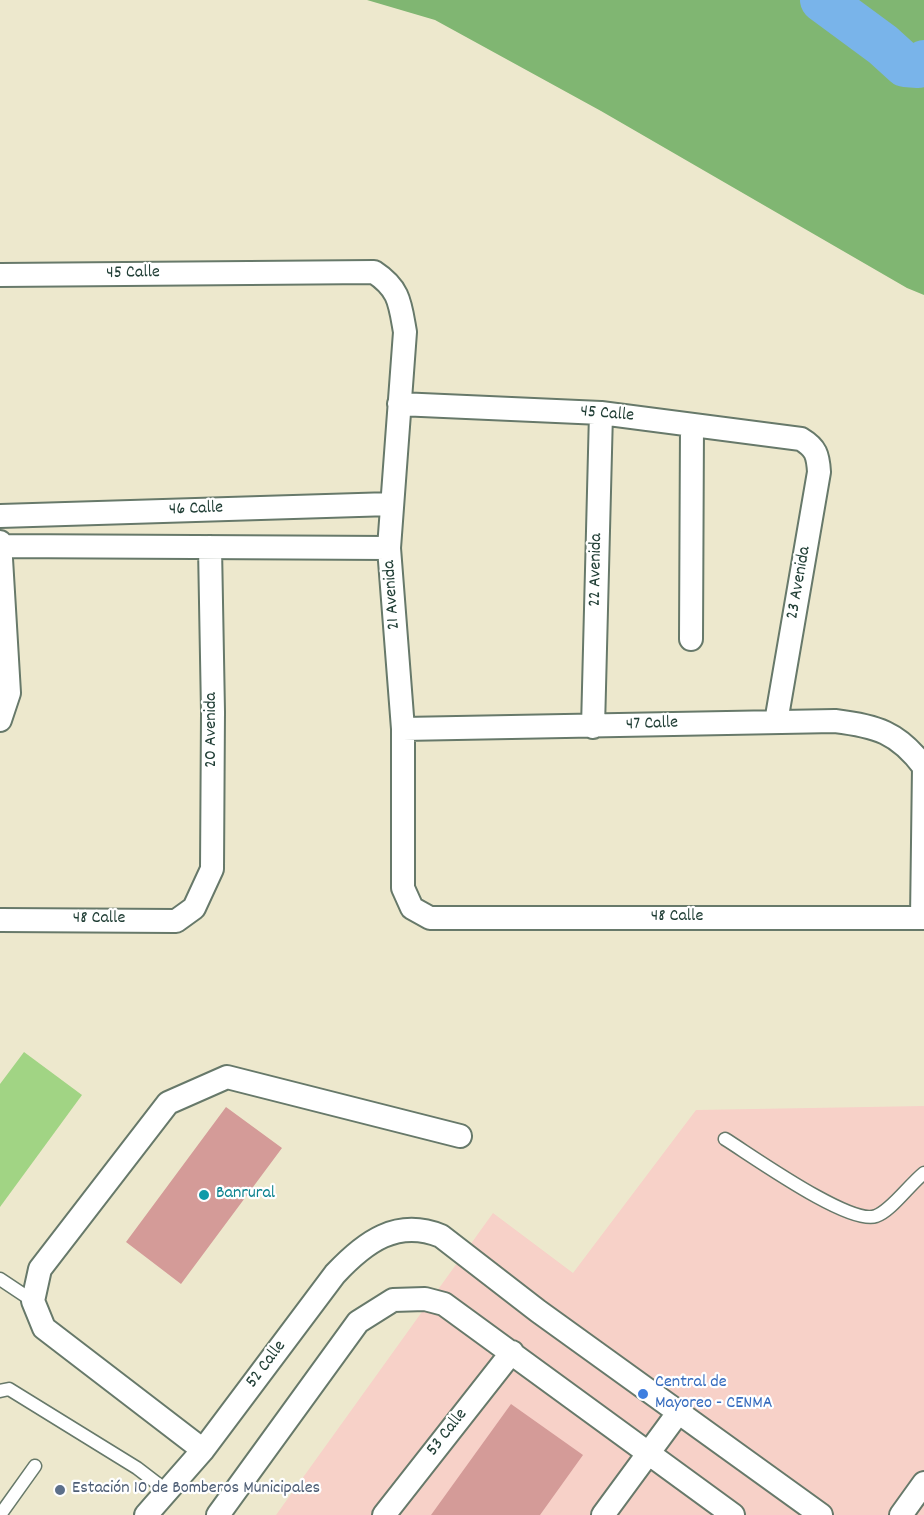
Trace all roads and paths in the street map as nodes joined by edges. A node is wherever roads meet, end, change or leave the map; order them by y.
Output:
1 (374, 272) joint
2 (0, 275) edge
3 (399, 404) junction
4 (601, 414) junction
5 (692, 425) junction
6 (811, 446) joint
7 (391, 504) junction
8 (0, 516) edge
9 (0, 544) edge
10 (210, 548) junction
11 (389, 548) junction
12 (691, 639) dead end
13 (0, 719) edge
14 (776, 722) junction
15 (593, 727) junction
16 (404, 729) junction
17 (194, 908) joint
18 (430, 918) joint
19 (923, 918) edge
20 (0, 920) edge
21 (460, 1136) dead end
22 (725, 1139) dead end
23 (924, 1173) edge
24 (0, 1279) edge
25 (33, 1301) junction
26 (512, 1352) junction
27 (0, 1391) edge
28 (678, 1413) junction
29 (203, 1450) junction
30 (647, 1453) junction
31 (35, 1466) dead end
32 (924, 1483) edge
33 (167, 1491) junction
34 (0, 1515) edge
35 (146, 1515) edge
36 (218, 1515) edge
37 (384, 1515) edge
38 (603, 1515) edge
39 (733, 1515) edge
40 (821, 1515) edge
41 (901, 1515) edge

1 - 2 street, 45 Calle
1 - 3 street, 21 Avenida
3 - 4 street, 45 Calle
3 - 7 street, 21 Avenida
4 - 5 street, 45 Calle
4 - 15 street, 22 Avenida
5 - 6 street, 45 Calle
5 - 12 street
6 - 14 street, 23 Avenida
7 - 8 street, 46 Calle
7 - 11 street, 21 Avenida
9 - 10 street, 46 Calle
9 - 13 street
10 - 11 street, 46 Calle
10 - 17 street, 20 Avenida
11 - 16 street, 21 Avenida
14 - 15 street, 47 Calle
14 - 19 street, 47 Calle
15 - 16 street, 47 Calle
16 - 18 street, 21 Avenida
17 - 20 street, 48 Calle
18 - 19 street, 48 Calle
21 - 25 street
22 - 23 lane
24 - 25 lane
25 - 29 street
26 - 30 street
26 - 36 street
26 - 37 street, 53 Calle
27 - 33 lane
28 - 29 street, 52 Calle
28 - 30 street
28 - 40 street, 52 Calle
29 - 33 street, 52 Calle
30 - 38 street
30 - 39 street
31 - 34 lane
32 - 41 street
33 - 35 street, 52 Calle

